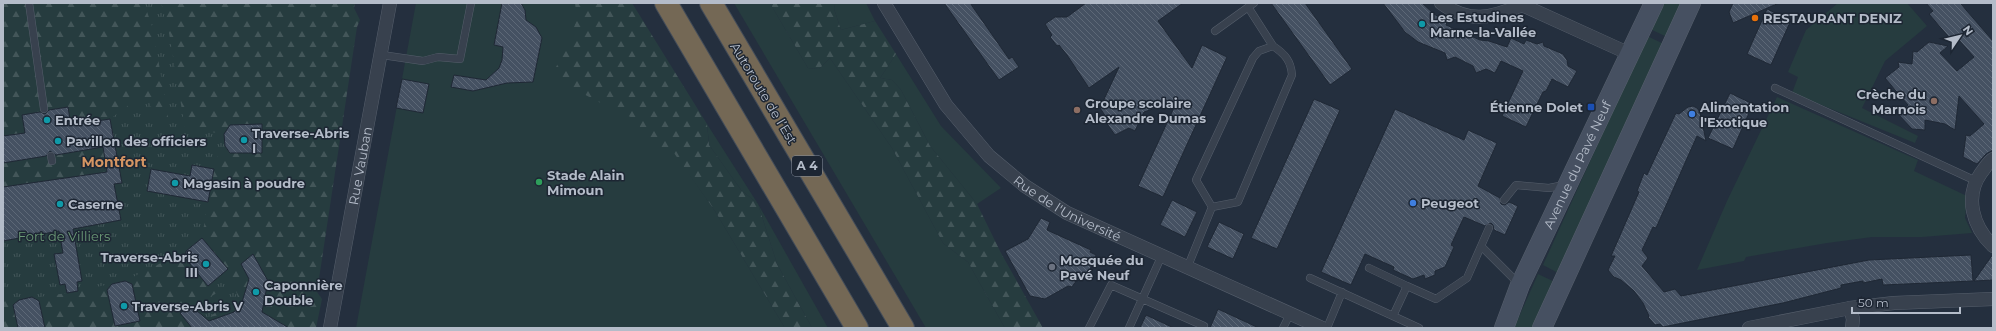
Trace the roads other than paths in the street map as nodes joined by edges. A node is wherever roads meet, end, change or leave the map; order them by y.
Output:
1 (28, 3) edge
2 (390, 3) edge
3 (471, 3) edge
4 (666, 3) edge
5 (711, 3) edge
6 (884, 3) edge
7 (1441, 3) edge
8 (1653, 3) edge
9 (1691, 3) edge
10 (1251, 5) edge
11 (1215, 31) dead end
12 (1273, 46) junction
13 (1630, 54) junction
14 (382, 55) junction
15 (1775, 88) dead end
16 (44, 109) dead end
17 (1993, 159) edge
18 (1976, 180) junction
19 (1568, 184) junction
20 (1504, 200) dead end
21 (1212, 206) junction
22 (1489, 228) dead end
23 (1993, 246) edge
24 (1482, 247) junction
25 (1162, 255) junction
26 (1188, 266) junction
27 (1369, 268) dead end
28 (1310, 278) dead end
29 (1520, 285) junction
30 (1407, 286) junction
31 (1342, 292) junction
32 (1143, 298) junction
33 (1993, 299) edge
34 (1850, 308) junction
35 (1290, 314) junction
36 (1393, 316) junction
37 (1204, 326) dead end
38 (330, 328) edge
39 (857, 328) edge
40 (903, 328) edge
41 (1089, 328) edge
42 (1129, 328) edge
43 (1283, 328) edge
44 (1322, 328) edge
45 (1327, 328) edge
46 (1420, 328) edge
47 (1504, 328) edge
48 (1542, 328) edge
49 (1750, 328) edge
50 (1852, 328) edge

1 - 16 lane
2 - 14 street, Rue Vauban
3 - 14 lane
4 - 39 highway
5 - 40 highway, Autoroute de l’Est / A 4
6 - 25 street, Rue de l'Université
7 - 13 street
8 - 13 main road, Avenue du Pavé Neuf
9 - 48 main road
10 - 11 lane
10 - 12 lane
12 - 21 lane
12 - 21 lane
13 - 19 main road, Avenue du Pavé Neuf
14 - 38 street, Rue Vauban
15 - 18 lane
17 - 18 street
18 - 23 street
19 - 20 lane
19 - 29 main road, Avenue du Pavé Neuf
21 - 26 lane
22 - 24 lane
24 - 29 lane
24 - 30 lane
25 - 26 street, Rue de l'Université
25 - 32 lane
26 - 35 street, Rue de l'Université
27 - 30 lane
28 - 31 lane
29 - 47 main road, Avenue du Pavé Neuf
30 - 36 lane
31 - 36 lane
31 - 45 lane
32 - 37 lane
32 - 41 lane
32 - 42 lane
33 - 34 street
34 - 49 street
34 - 50 street
35 - 43 lane
35 - 44 street, Rue de l'Université
36 - 46 lane

